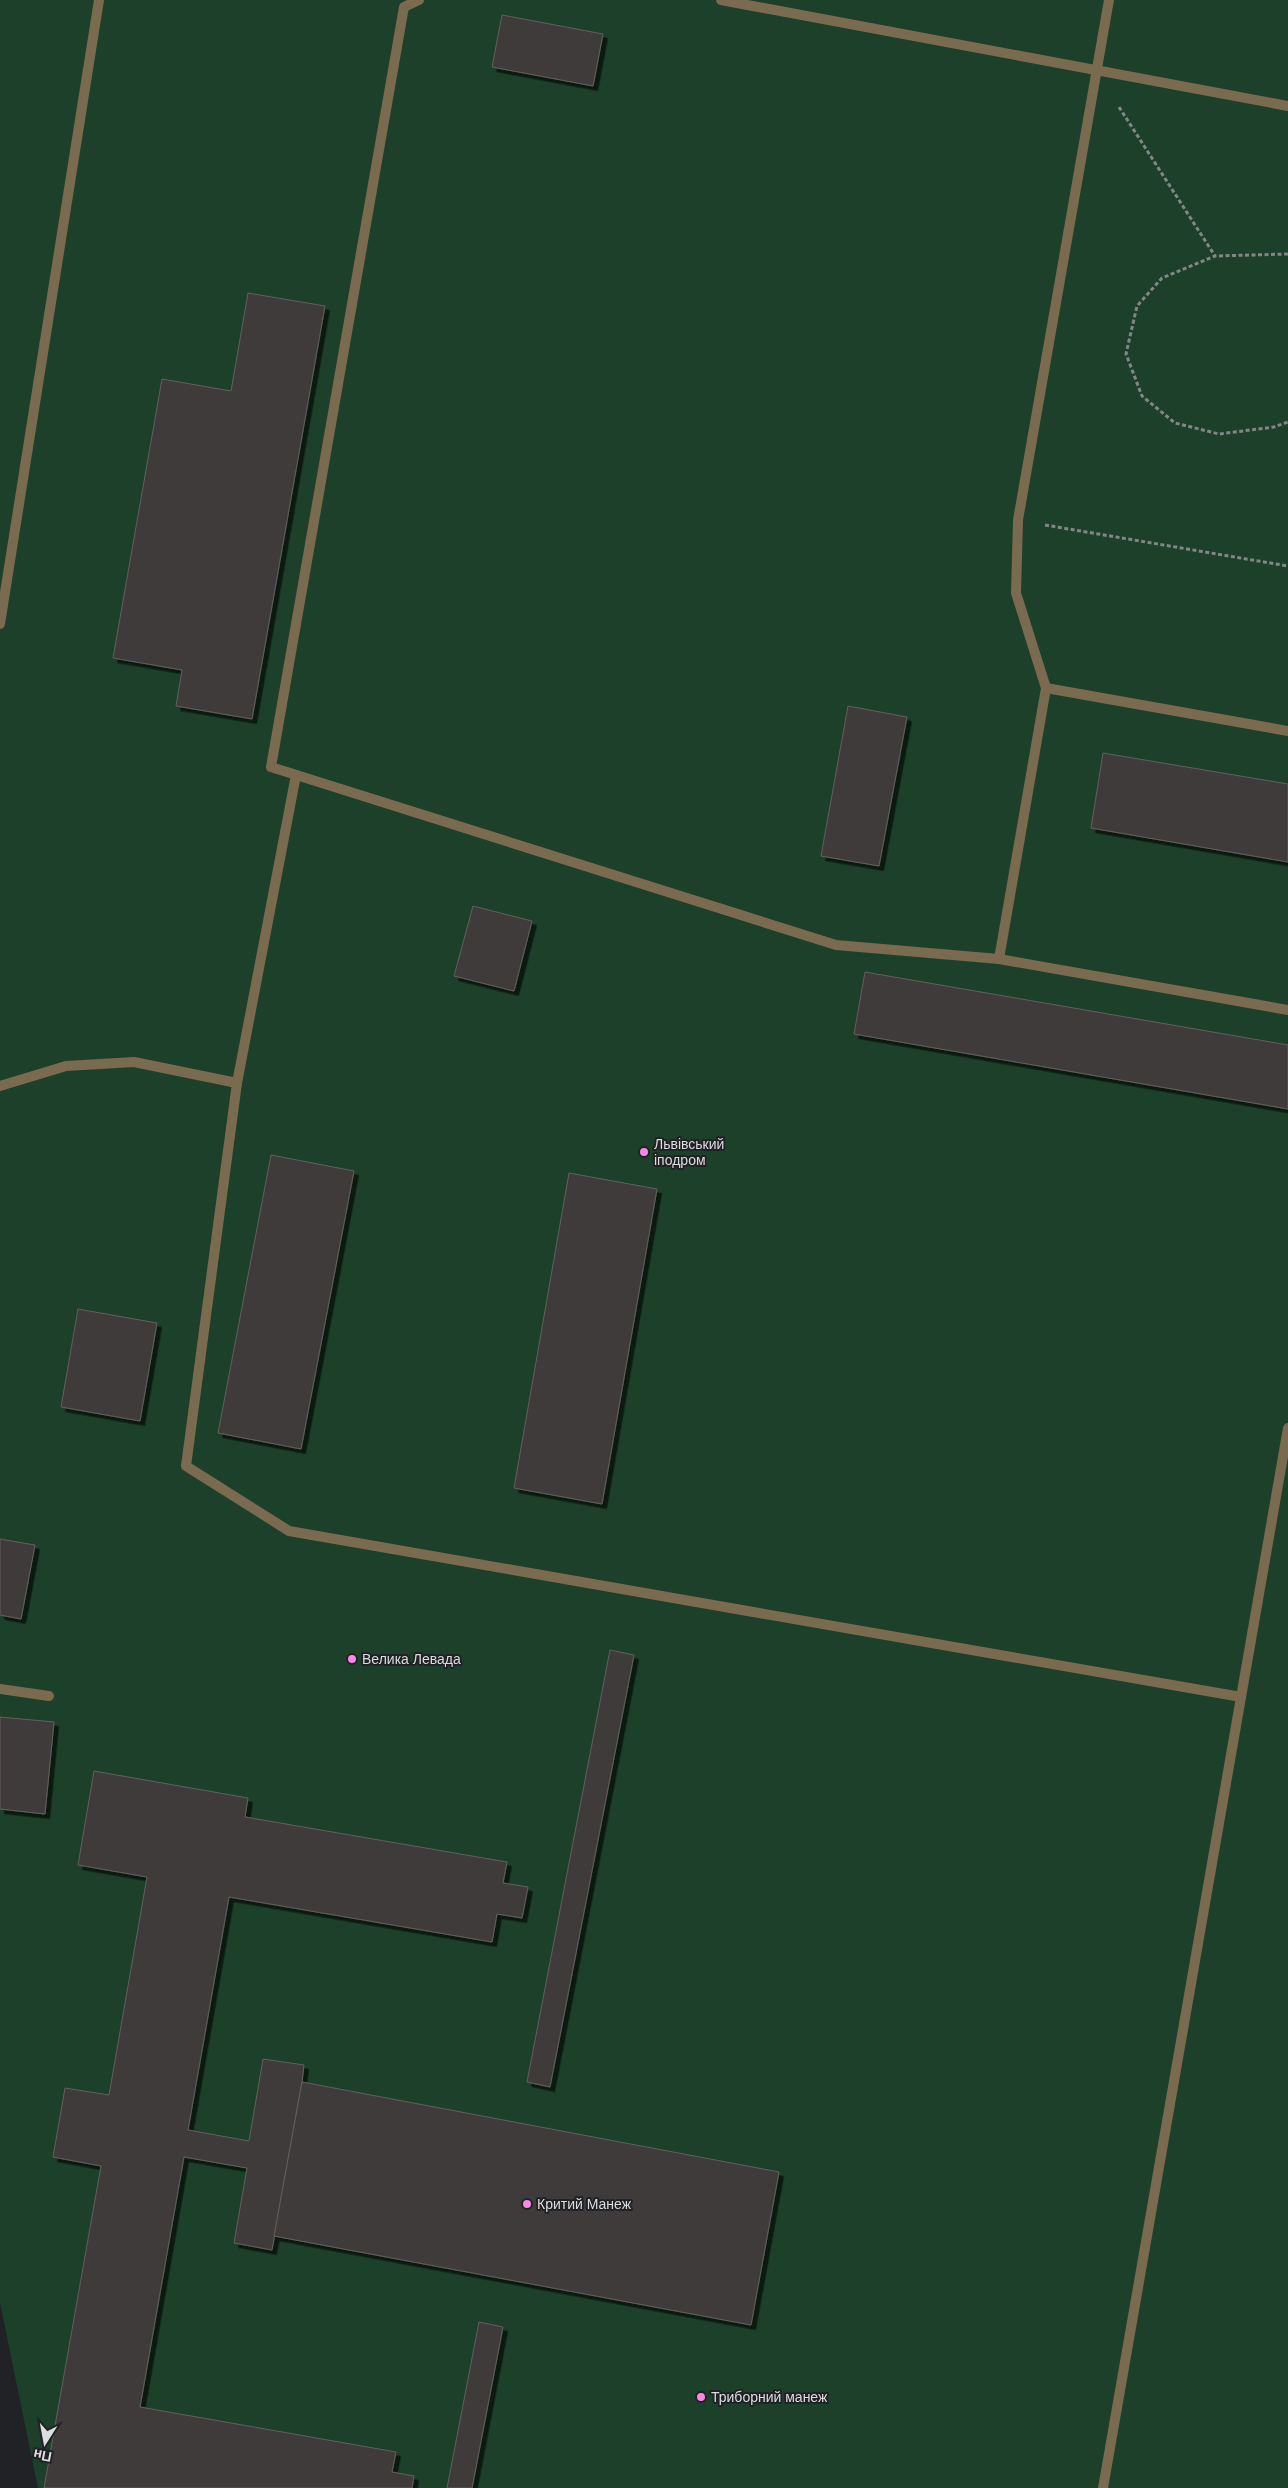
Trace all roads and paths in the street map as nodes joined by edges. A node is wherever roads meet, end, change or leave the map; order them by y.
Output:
1 (99, 0) edge
2 (419, 0) edge
3 (721, 0) edge
4 (1109, 0) edge
5 (1095, 70) junction
6 (1288, 106) edge
7 (1288, 254) edge
8 (1215, 256) junction
9 (1288, 422) edge
10 (1018, 520) junction
11 (1288, 566) edge
12 (0, 624) edge
13 (1046, 688) junction
14 (1288, 731) edge
15 (296, 775) junction
16 (999, 959) junction
17 (1288, 1010) edge
18 (237, 1083) junction
19 (0, 1086) edge
20 (1288, 1428) edge
21 (0, 1689) edge
22 (49, 1696) dead end
23 (1241, 1696) junction
24 (1103, 2488) edge

1 - 12 lane
2 - 15 lane
3 - 5 lane
4 - 5 lane
5 - 6 lane
5 - 8 path
5 - 10 lane
7 - 8 path
8 - 9 path
10 - 11 path
10 - 13 lane
13 - 14 lane
13 - 16 lane
15 - 16 lane
15 - 18 lane
16 - 17 lane
18 - 19 lane
18 - 23 lane
20 - 23 lane
21 - 22 lane
23 - 24 lane

